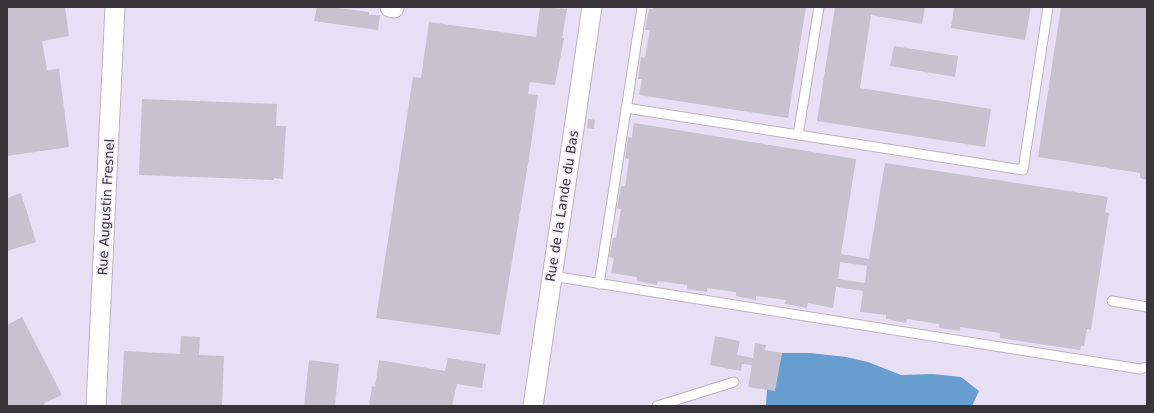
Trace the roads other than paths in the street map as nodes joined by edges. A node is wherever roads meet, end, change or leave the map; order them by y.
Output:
1 (115, 7) edge
2 (592, 7) edge
3 (642, 7) edge
4 (819, 7) edge
5 (1048, 7) edge
6 (626, 108) junction
7 (798, 135) junction
8 (552, 276) junction
9 (599, 284) junction
10 (1112, 301) dead end
11 (1147, 306) edge
12 (1147, 367) edge
13 (734, 382) dead end
14 (96, 406) edge
15 (533, 406) edge
16 (657, 406) edge

1 - 14 street, Rue Augustin Fresnel
2 - 8 street, Rue de la Lande du Bas
3 - 6 lane
4 - 7 lane
5 - 7 lane
6 - 7 lane
6 - 9 lane
8 - 9 lane
8 - 15 street, Rue de la Lande du Bas
9 - 12 lane
10 - 11 lane
13 - 16 lane

